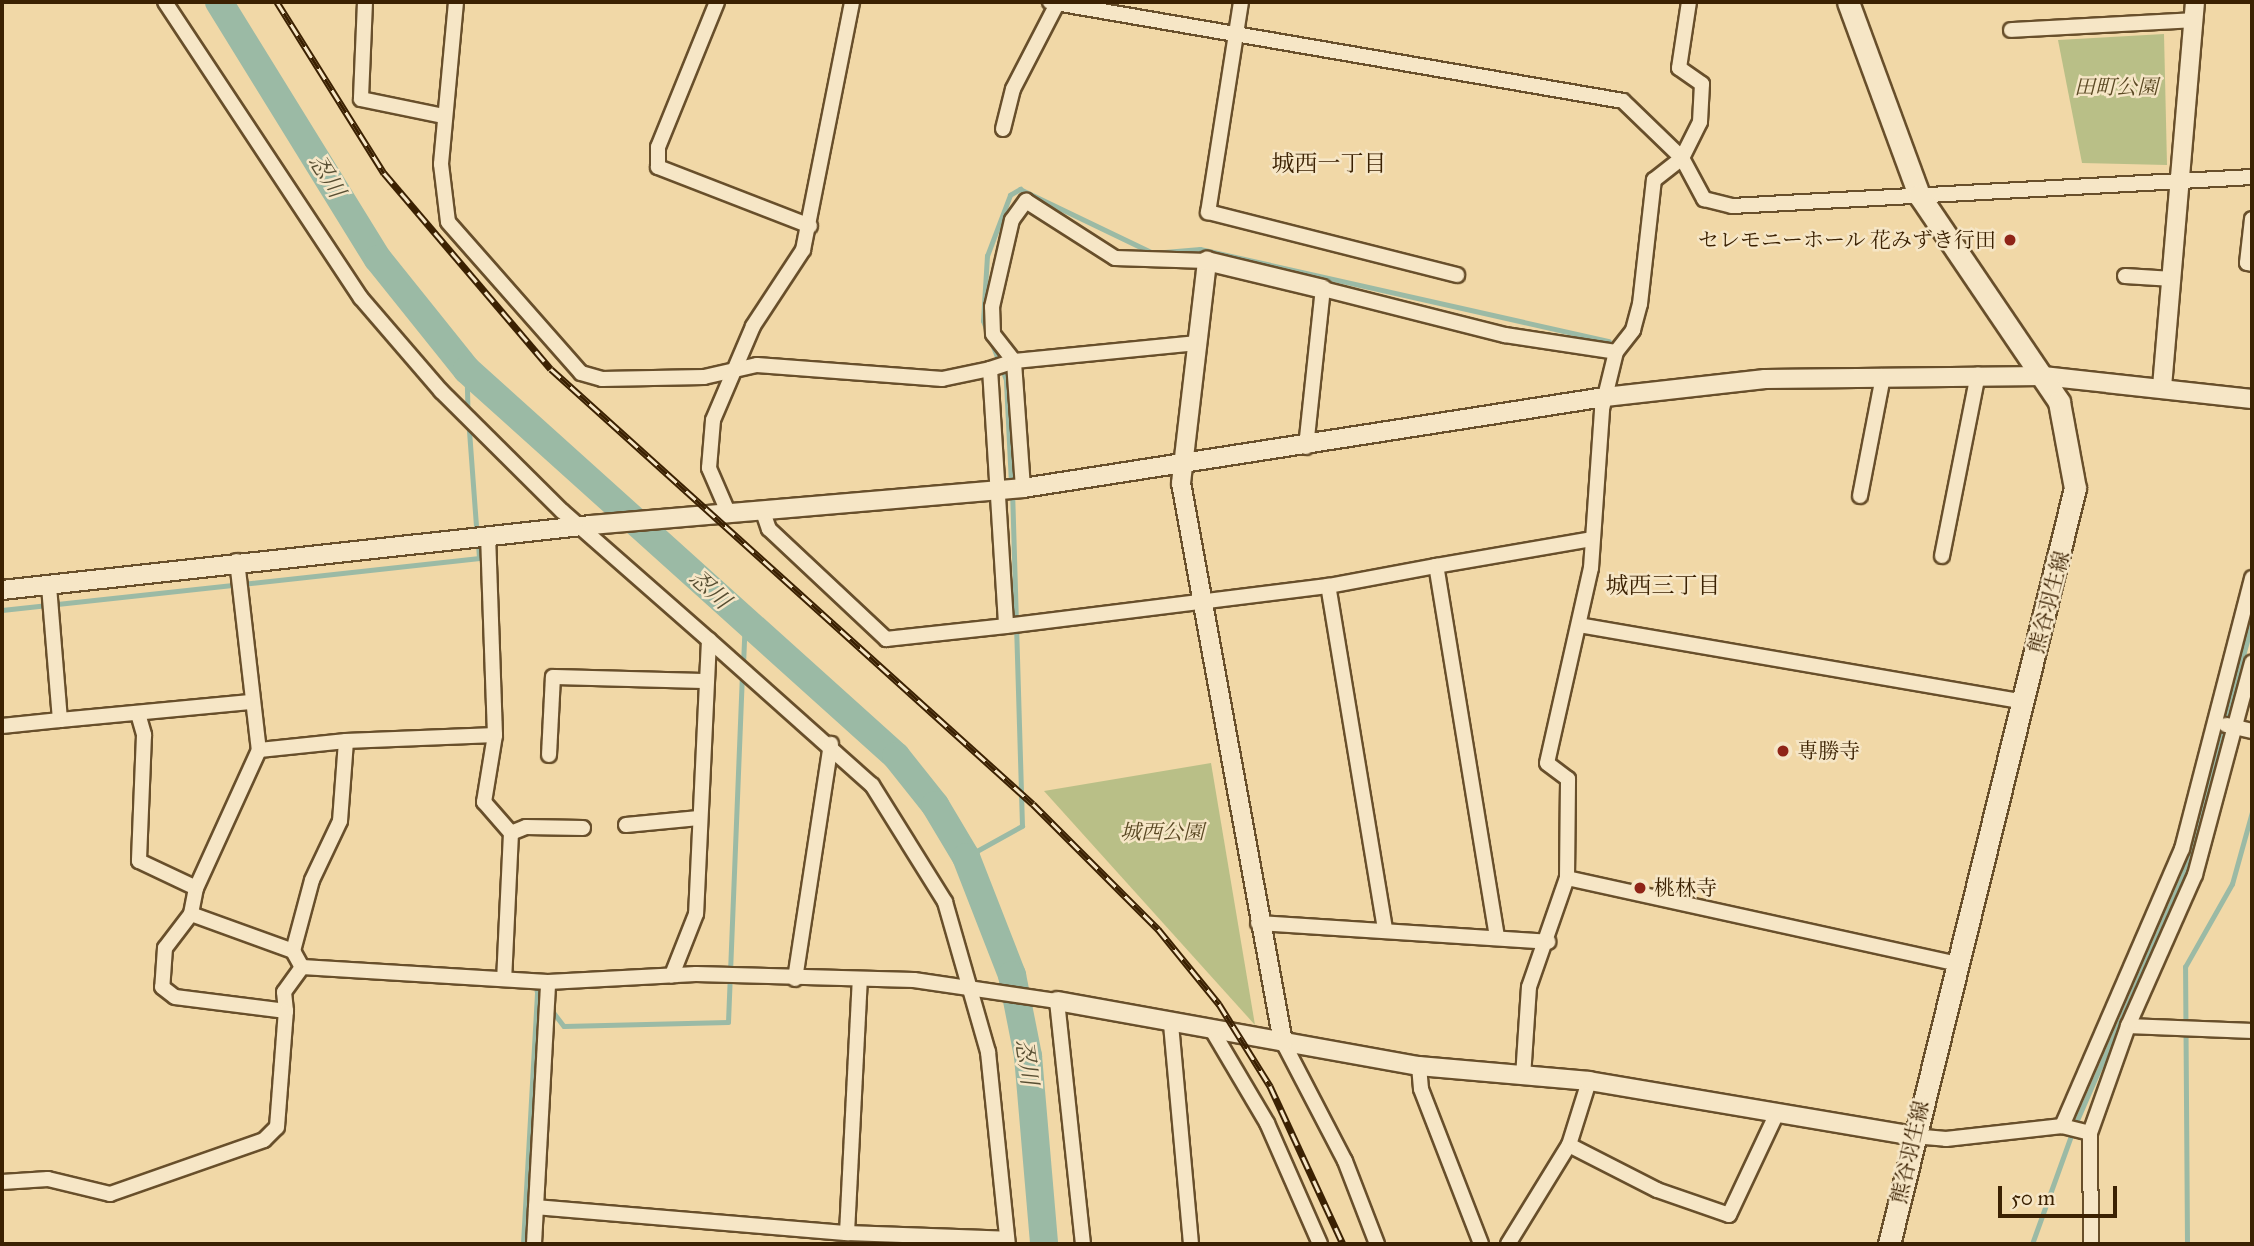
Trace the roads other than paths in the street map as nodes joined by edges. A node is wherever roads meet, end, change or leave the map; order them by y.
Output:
1 (165, 2) edge
2 (365, 2) edge
3 (456, 2) edge
4 (716, 2) edge
5 (852, 2) edge
6 (1055, 2) edge
7 (1241, 2) edge
8 (1689, 2) edge
9 (1848, 2) edge
10 (2194, 11) edge
11 (2011, 30) dead end
12 (1237, 31) junction
13 (443, 116) junction
14 (1003, 129) dead end
15 (1682, 158) junction
16 (2252, 177) edge
17 (2184, 179) junction
18 (1919, 195) junction
19 (2252, 219) edge
20 (810, 226) junction
21 (1207, 261) junction
22 (2252, 264) edge
23 (1457, 275) dead end
24 (2125, 276) dead end
25 (2174, 279) junction
26 (1323, 289) junction
27 (1198, 343) junction
28 (1616, 352) junction
29 (1014, 361) junction
30 (733, 366) junction
31 (990, 369) junction
32 (1978, 375) junction
33 (1883, 376) junction
34 (2043, 376) junction
35 (2162, 387) junction
36 (1605, 397) junction
37 (2252, 400) edge
38 (1306, 447) junction
39 (1184, 468) junction
40 (1023, 488) junction
41 (998, 491) junction
42 (1860, 496) dead end
43 (762, 509) junction
44 (728, 512) junction
45 (586, 526) junction
46 (488, 536) junction
47 (1592, 539) junction
48 (1942, 556) dead end
49 (237, 561) junction
50 (1436, 566) junction
51 (2252, 578) edge
52 (49, 585) junction
53 (1328, 586) junction
54 (2, 590) edge
55 (1203, 604) junction
56 (1006, 626) junction
57 (1585, 626) junction
58 (709, 640) junction
59 (2252, 662) edge
60 (705, 681) junction
61 (250, 702) junction
62 (2023, 702) junction
63 (139, 717) junction
64 (60, 720) junction
65 (2224, 725) junction
66 (2, 726) edge
67 (2252, 731) edge
68 (495, 735) junction
69 (346, 741) junction
70 (831, 744) junction
71 (259, 750) junction
72 (550, 755) dead end
73 (699, 818) junction
74 (626, 825) dead end
75 (583, 828) dead end
76 (511, 833) junction
77 (1567, 878) junction
78 (196, 888) junction
79 (191, 914) junction
80 (1258, 923) junction
81 (1385, 929) junction
82 (1497, 937) junction
83 (1548, 942) junction
84 (293, 951) junction
85 (1955, 963) junction
86 (302, 967) junction
87 (672, 975) junction
88 (504, 979) junction
89 (795, 979) junction
90 (860, 980) junction
91 (548, 982) junction
92 (975, 987) junction
93 (1057, 1001) junction
94 (286, 1012) junction
95 (1171, 1024) junction
96 (2128, 1026) junction
97 (1212, 1030) junction
98 (2252, 1031) edge
99 (1283, 1042) junction
100 (1419, 1066) junction
101 (1523, 1077) junction
102 (1589, 1081) junction
103 (1777, 1113) junction
104 (2074, 1129) junction
105 (1913, 1136) junction
106 (1569, 1145) junction
107 (2, 1182) edge
108 (536, 1207) junction
109 (847, 1233) junction
110 (1007, 1242) edge
111 (534, 1244) edge
112 (1083, 1244) edge
113 (1191, 1244) edge
114 (1320, 1244) edge
115 (1377, 1244) edge
116 (1480, 1244) edge
117 (1508, 1244) edge
118 (1889, 1244) edge
119 (2091, 1244) edge

1 - 45 street
2 - 13 street
3 - 13 street
4 - 20 street
5 - 20 street
6 - 12 street
6 - 14 street
7 - 12 street
8 - 15 street
9 - 18 main road, 熊谷羽生線
10 - 11 street
10 - 17 street
12 - 15 street
12 - 23 street
13 - 30 street
15 - 18 street
15 - 28 street
16 - 17 street
17 - 18 street
17 - 25 street
18 - 34 main road, 熊谷羽生線
19 - 22 street
20 - 30 street
21 - 26 street
21 - 27 street
21 - 29 street
24 - 25 street
25 - 35 street
26 - 28 street
26 - 38 street
27 - 29 street
27 - 39 street
28 - 36 street
29 - 31 street
29 - 40 street
30 - 31 street
30 - 44 street
31 - 41 street
32 - 33 street
32 - 34 street
32 - 48 street
33 - 36 street
33 - 42 street
34 - 35 street
34 - 62 main road, 熊谷羽生線
35 - 37 street
36 - 38 street
36 - 47 street
38 - 39 street
39 - 40 street
39 - 55 street
40 - 41 street
41 - 43 street
41 - 56 street
43 - 44 street
43 - 56 street
44 - 45 street
45 - 46 street
45 - 58 street
46 - 49 street
46 - 68 street
47 - 50 street
47 - 57 street
49 - 52 street
49 - 61 street
50 - 53 street
50 - 82 street
51 - 65 street
52 - 54 street
52 - 64 street
53 - 55 street
53 - 81 street
55 - 56 street
55 - 80 street
57 - 62 street
57 - 77 street
58 - 60 street
58 - 70 street
59 - 65 street
60 - 72 street
60 - 73 street
61 - 63 street
61 - 71 street
62 - 85 main road, 熊谷羽生線
63 - 64 street
63 - 78 street
64 - 66 street
65 - 67 street
65 - 96 street
65 - 104 street
68 - 69 street
68 - 76 street
69 - 71 street
69 - 84 street
70 - 89 street
70 - 92 street
71 - 78 street
73 - 74 street
73 - 87 street
75 - 76 street
76 - 88 street
77 - 83 street
77 - 85 street
78 - 79 street
79 - 84 street
79 - 94 street
80 - 81 street
80 - 99 street
81 - 82 street
82 - 83 street
83 - 101 street
84 - 86 street
85 - 105 main road, 熊谷羽生線
86 - 88 street
86 - 94 street
87 - 89 street
87 - 91 street
88 - 91 street
89 - 90 street
90 - 92 street
90 - 109 street
91 - 108 street
92 - 93 street
92 - 110 street
93 - 95 street
93 - 112 street
94 - 107 street
95 - 97 street
95 - 113 street
96 - 98 street
96 - 104 street
97 - 99 street
97 - 114 street
99 - 100 street
99 - 115 street
100 - 101 street
100 - 116 street
101 - 102 street
102 - 103 street
102 - 106 street
103 - 105 street
103 - 106 street
104 - 105 street
104 - 119 street
105 - 118 main road, 熊谷羽生線
106 - 117 street
108 - 109 street
108 - 111 street
109 - 110 street

